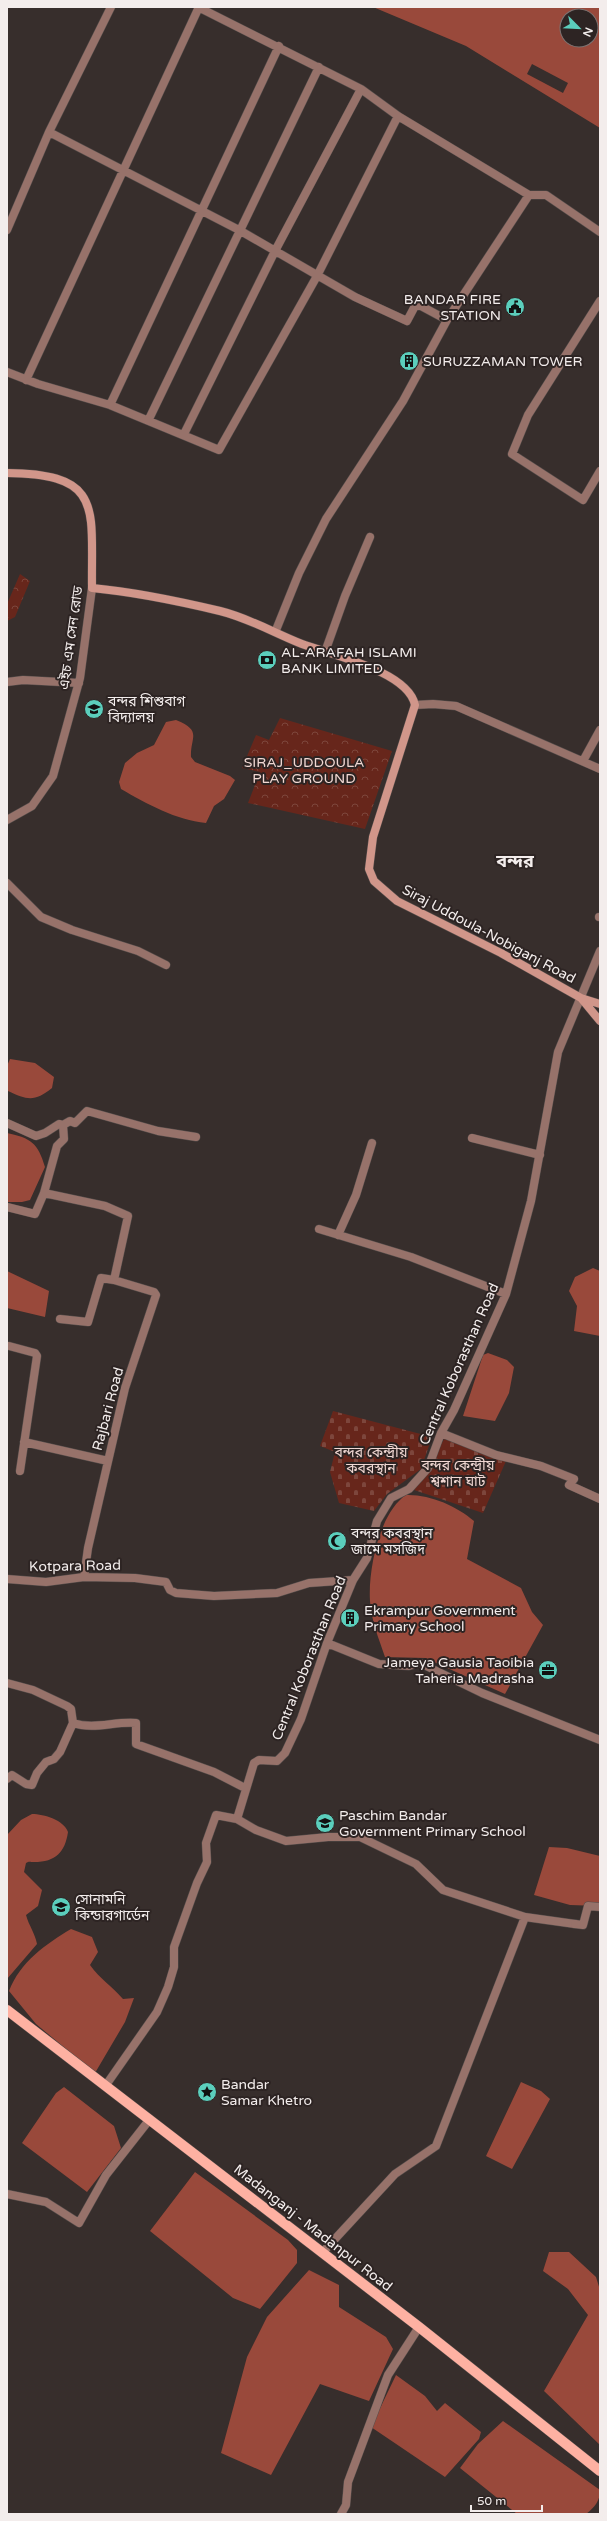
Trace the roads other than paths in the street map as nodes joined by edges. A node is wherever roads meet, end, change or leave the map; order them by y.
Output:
1 (111, 7) edge
2 (198, 7) edge
3 (279, 46) junction
4 (319, 68) junction
5 (361, 89) junction
6 (398, 116) junction
7 (49, 132) junction
8 (123, 171) junction
9 (529, 195) junction
10 (200, 210) junction
11 (7, 230) edge
12 (239, 230) junction
13 (600, 232) edge
14 (274, 252) junction
15 (317, 276) junction
16 (600, 301) edge
17 (447, 320) junction
18 (7, 372) edge
19 (26, 380) junction
20 (110, 405) junction
21 (149, 419) junction
22 (184, 434) junction
23 (600, 471) edge
24 (7, 473) edge
25 (370, 537) dead end
26 (92, 588) junction
27 (276, 630) junction
28 (325, 652) junction
29 (7, 682) edge
30 (79, 683) junction
31 (415, 705) junction
32 (600, 730) edge
33 (583, 761) junction
34 (600, 769) edge
35 (7, 820) edge
36 (7, 883) edge
37 (600, 951) edge
38 (166, 965) dead end
39 (582, 998) junction
40 (600, 1004) edge
41 (600, 1021) edge
42 (7, 1124) edge
43 (63, 1125) junction
44 (196, 1137) dead end
45 (472, 1138) dead end
46 (372, 1143) dead end
47 (540, 1155) junction
48 (44, 1193) junction
49 (7, 1207) edge
50 (319, 1229) dead end
51 (338, 1235) junction
52 (114, 1280) junction
53 (506, 1294) junction
54 (60, 1319) dead end
55 (8, 1346) dead end
56 (440, 1433) junction
57 (24, 1442) junction
58 (108, 1461) junction
59 (20, 1471) dead end
60 (600, 1499) edge
61 (84, 1577) junction
62 (7, 1579) edge
63 (353, 1580) junction
64 (326, 1643) junction
65 (7, 1683) edge
66 (73, 1723) junction
67 (600, 1740) edge
68 (7, 1779) edge
69 (245, 1788) junction
70 (237, 1819) junction
71 (600, 1907) edge
72 (525, 1917) junction
73 (7, 2010) edge
74 (106, 2085) junction
75 (150, 2120) junction
76 (7, 2194) edge
77 (322, 2253) junction
78 (419, 2327) junction
79 (600, 2471) edge
80 (341, 2514) edge

1 - 7 street
2 - 3 street
2 - 8 street
3 - 4 street
3 - 10 street
4 - 5 street
4 - 12 street
5 - 6 street
5 - 14 street
6 - 9 street
6 - 15 street
7 - 8 street
7 - 11 street
8 - 10 street
8 - 19 street
9 - 13 street
9 - 17 street
10 - 12 street
10 - 20 street
12 - 14 street
12 - 21 street
14 - 15 street
14 - 22 street
15 - 17 street
15 - 22 street
16 - 23 street
17 - 27 street
18 - 19 street
19 - 20 street
20 - 21 street
21 - 22 street
24 - 26 main road, এইচ এম সেন রোড
25 - 28 street
26 - 27 main road
26 - 30 street, এইচ এম সেন রোড
27 - 28 main road
28 - 31 main road
29 - 30 street
30 - 35 street, এইচ এম সেন রোড
31 - 33 street
31 - 39 main road, Siraj Uddoula-Nobiganj Road
32 - 33 street
33 - 34 street
36 - 38 street
37 - 39 street, Central Koborasthan Road
39 - 40 main road, Siraj Uddoula-Nobiganj Road
39 - 41 main road, Siraj Uddoula-Nobiganj Road
39 - 47 street, Central Koborasthan Road
42 - 43 street
43 - 44 street
43 - 48 street
45 - 47 street
46 - 51 street
47 - 53 street, Central Koborasthan Road
48 - 49 street
48 - 52 street
50 - 51 street
51 - 53 street
52 - 54 street
52 - 58 street, Rajbari Road
53 - 56 street, Central Koborasthan Road
55 - 57 street
56 - 60 street
56 - 63 street, Central Koborasthan Road
57 - 58 street
57 - 59 street
58 - 61 street, Rajbari Road
61 - 62 street, Kotpara Road
61 - 63 street, Kotpara Road
63 - 64 street, Central Koborasthan Road
64 - 67 street
64 - 69 street, Central Koborasthan Road
65 - 66 street
66 - 68 street
66 - 69 street
69 - 70 street, Central Koborasthan Road
70 - 72 street
70 - 74 street
71 - 72 street
72 - 77 street
73 - 74 main road, Madanganj - Madanpur Road
74 - 75 main road, Madanganj - Madanpur Road
75 - 76 street
75 - 77 main road, Madanganj - Madanpur Road
77 - 78 main road, Madanganj - Madanpur Road
78 - 79 main road, Madanganj - Madanpur Road
78 - 80 street

